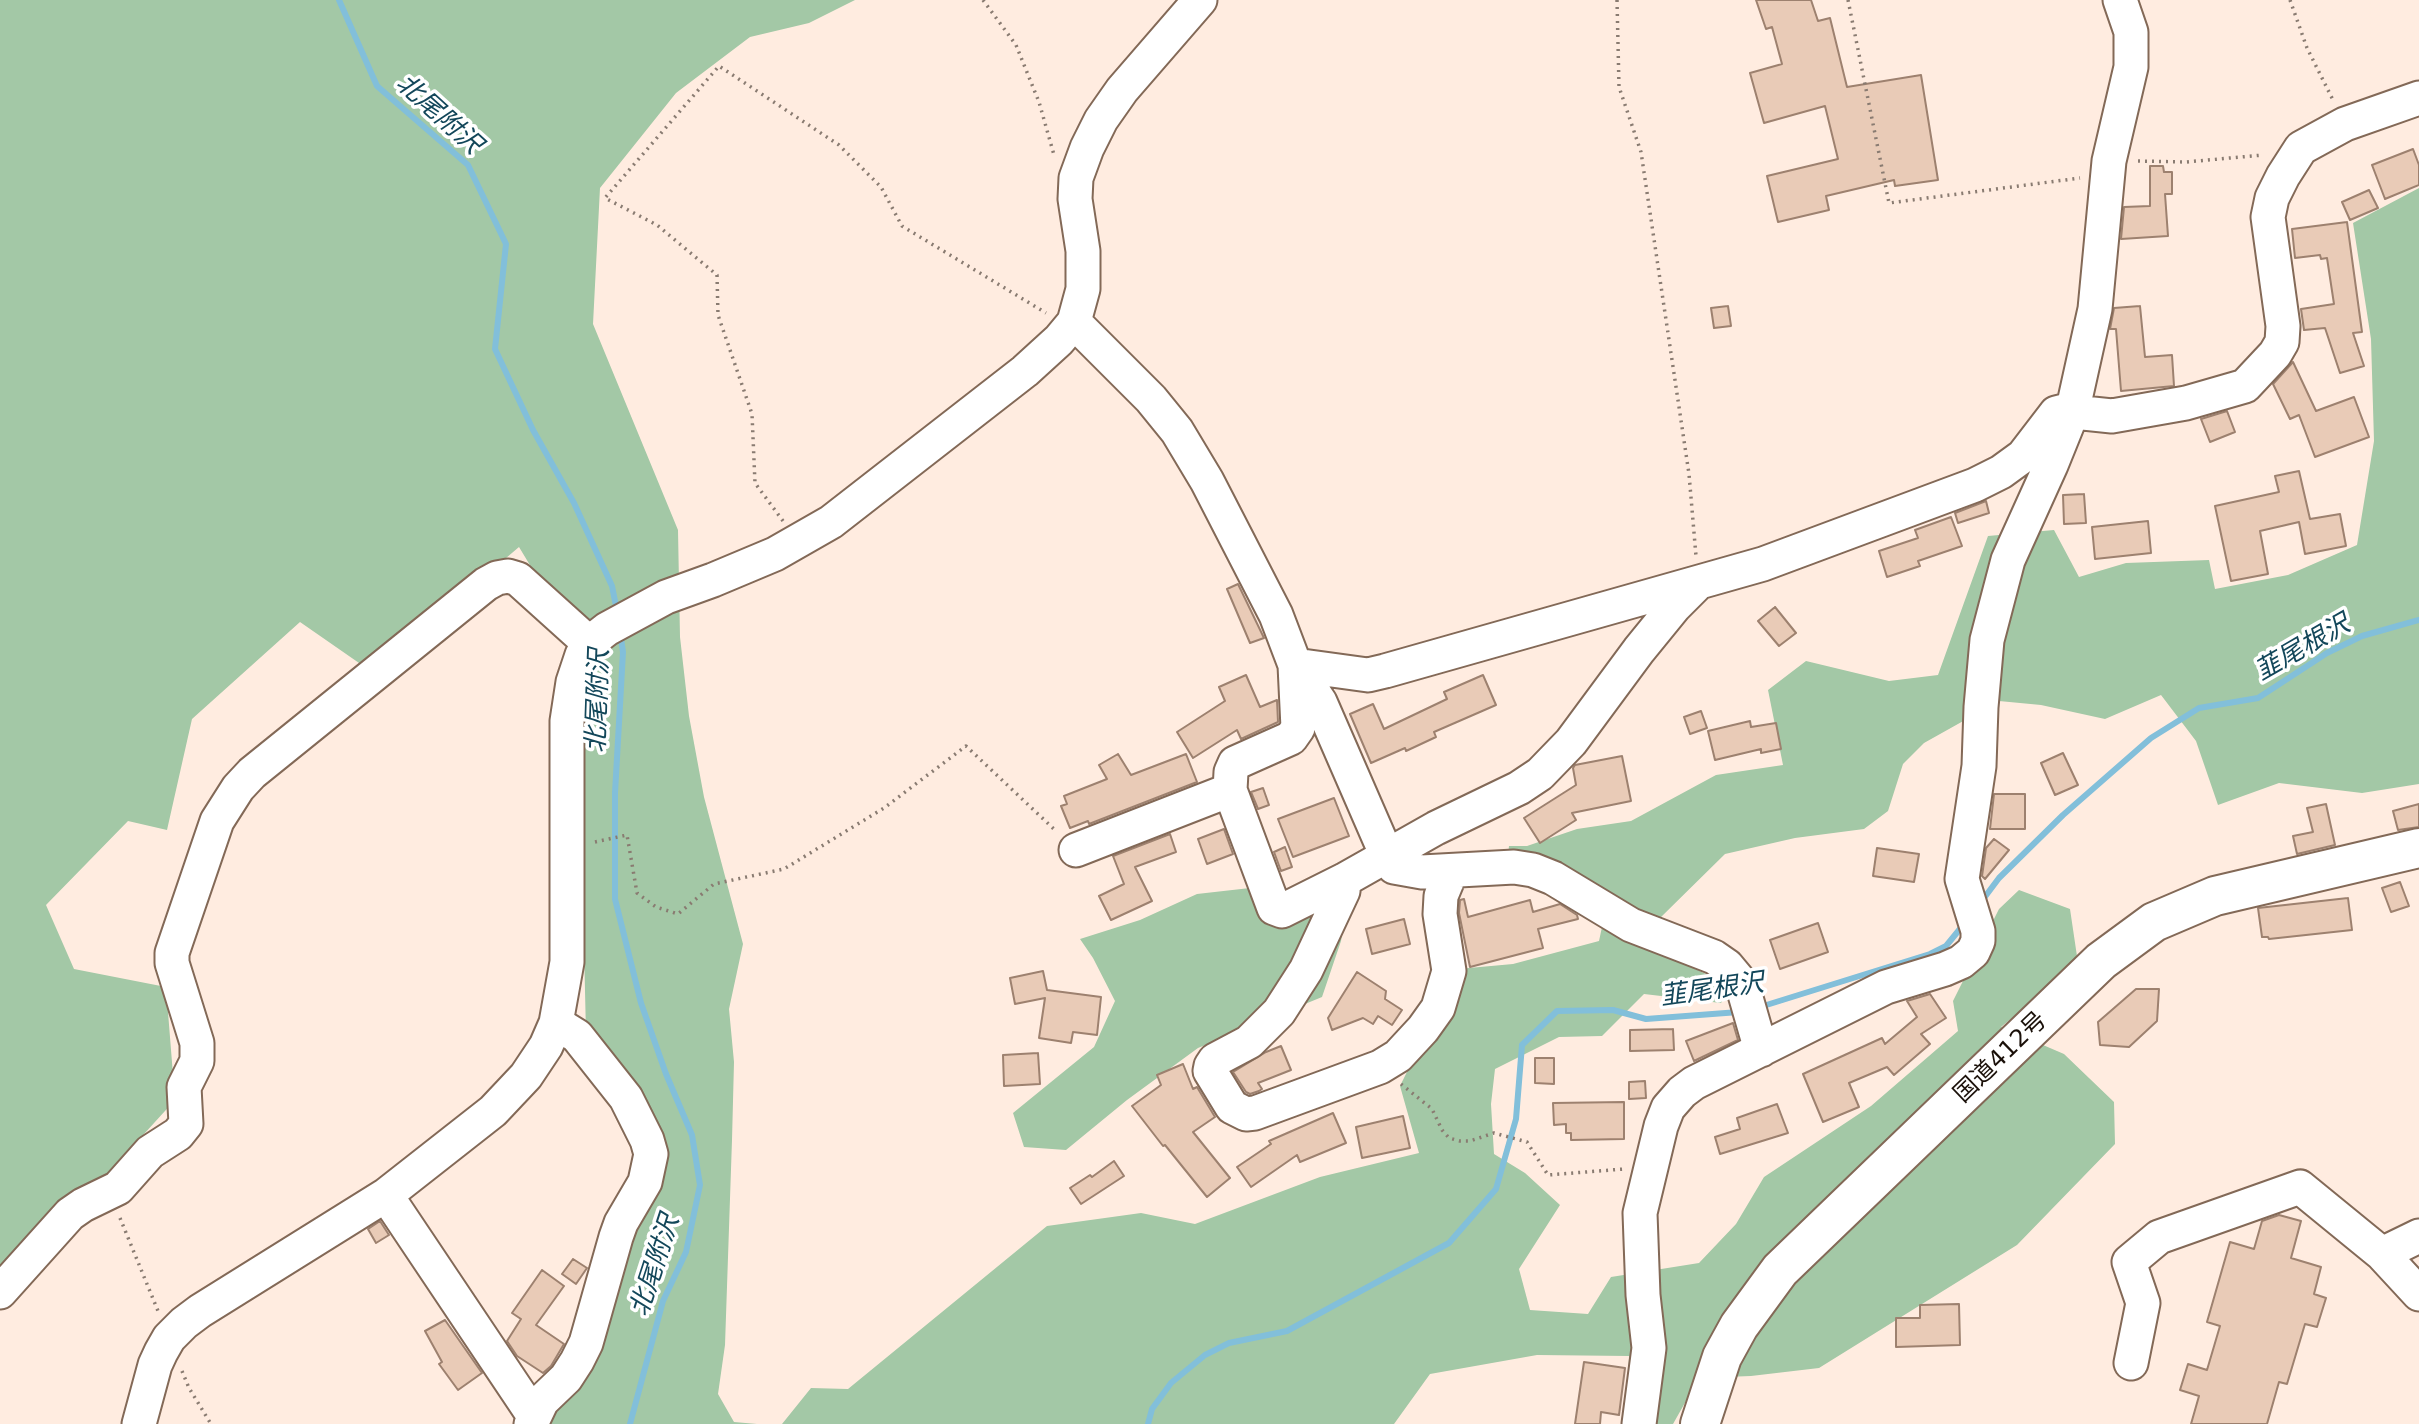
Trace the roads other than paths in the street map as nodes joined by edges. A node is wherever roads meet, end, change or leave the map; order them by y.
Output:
1 (1200, 0) edge
2 (2120, 0) edge
3 (2419, 98) edge
4 (1074, 323) junction
5 (2072, 413) junction
6 (1698, 583) junction
7 (598, 636) junction
8 (1295, 665) junction
9 (1230, 790) junction
10 (2419, 848) edge
11 (1076, 850) road end
12 (1387, 856) junction
13 (1451, 872) junction
14 (1344, 880) junction
15 (556, 1023) junction
16 (1758, 1039) junction
17 (386, 1195) junction
18 (2419, 1236) edge
19 (2382, 1254) junction
20 (0, 1292) edge
21 (2419, 1294) edge
22 (2131, 1363) dead end
23 (532, 1420) edge
24 (139, 1424) edge
25 (1639, 1424) edge
26 (1700, 1424) edge

1 - 4 street
2 - 5 street
3 - 5 street
4 - 7 street
4 - 8 street
5 - 6 street
5 - 16 street
6 - 8 street
6 - 12 street
7 - 15 street
7 - 20 street
8 - 9 street
8 - 12 street
9 - 11 street
9 - 14 street
10 - 26 highway, 国道412号
12 - 13 street
12 - 14 street
13 - 14 street
13 - 16 street
15 - 17 street
15 - 23 street
16 - 25 street
17 - 23 street
17 - 24 street
18 - 19 street
19 - 21 street
19 - 22 street

